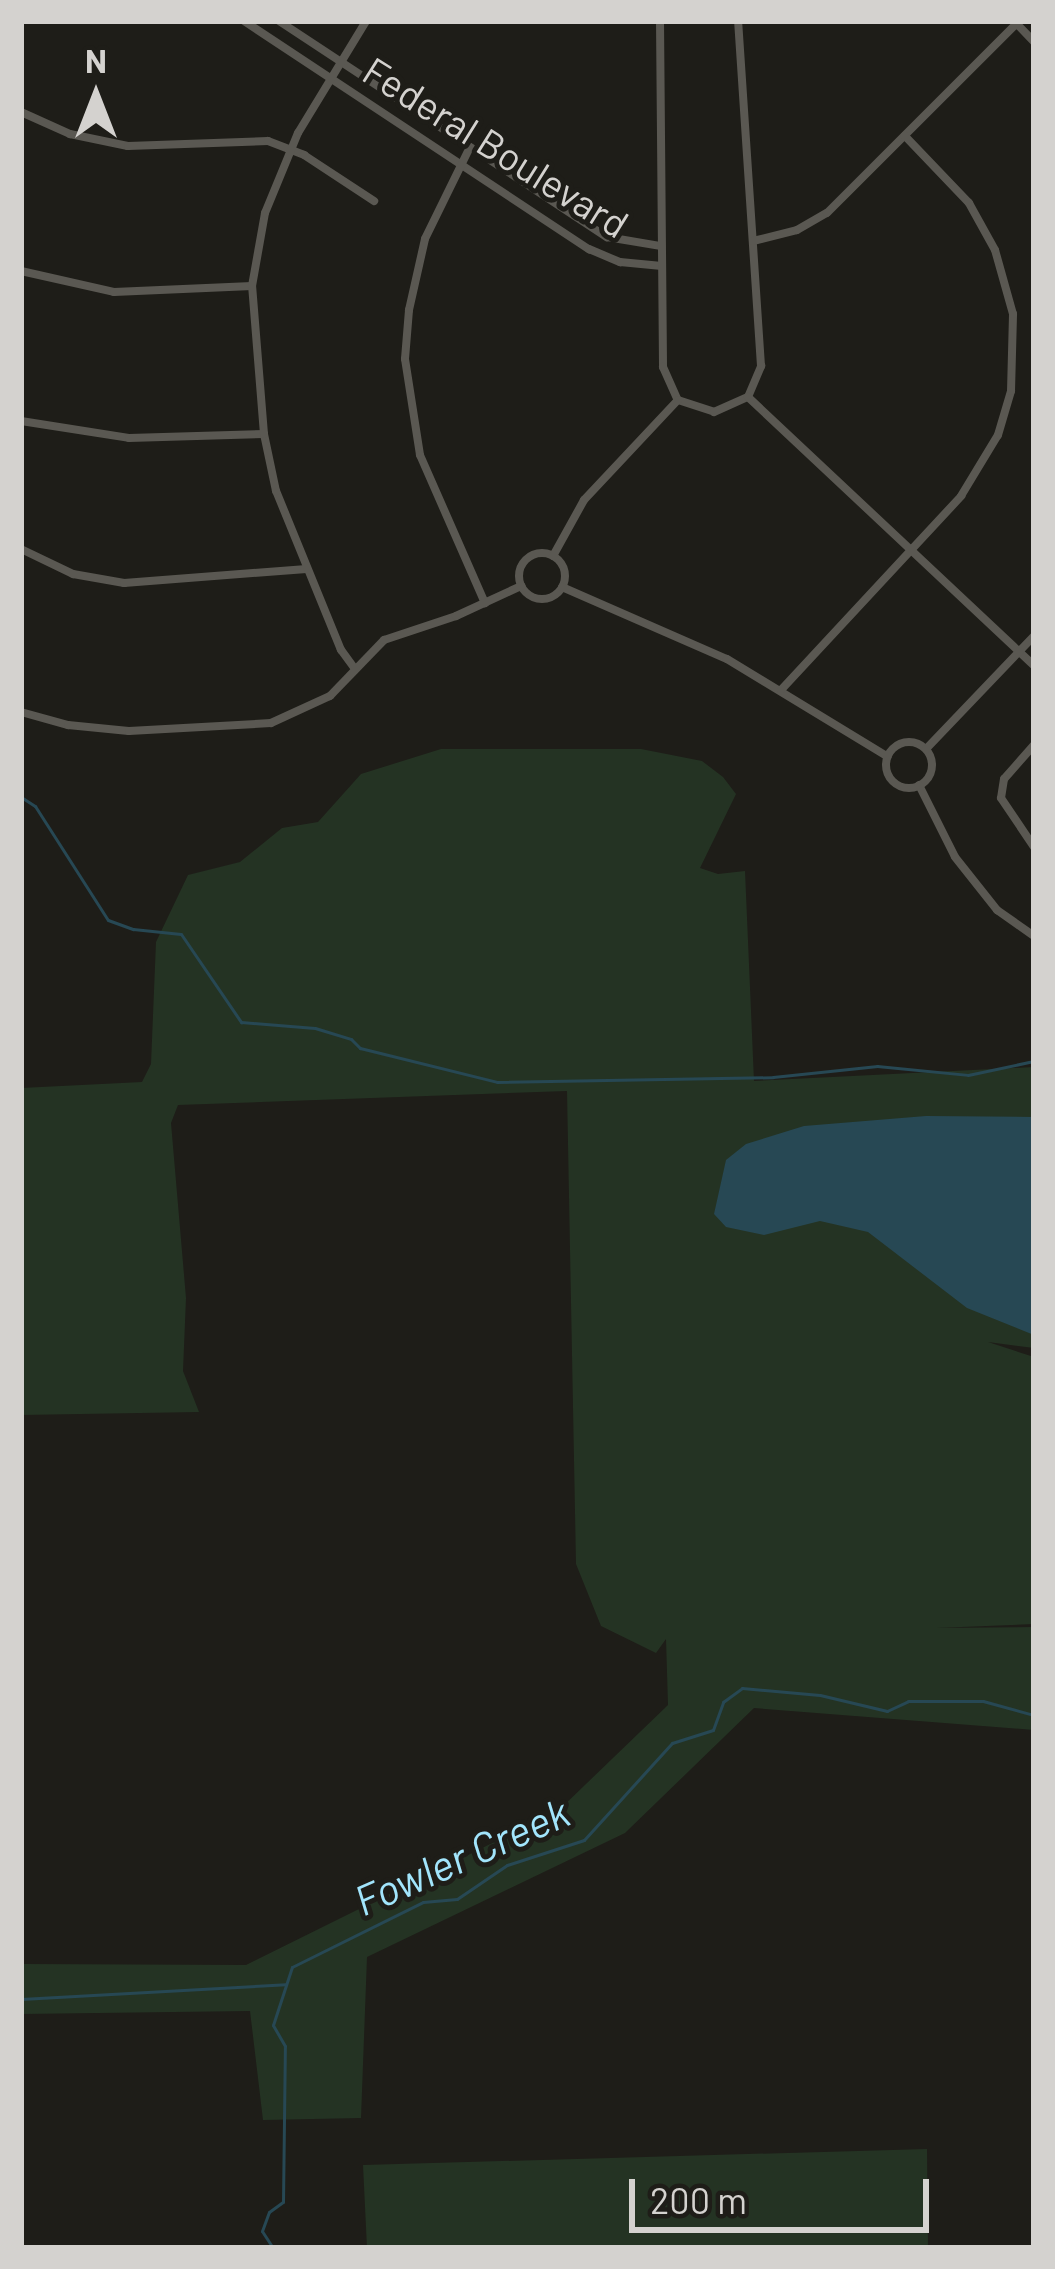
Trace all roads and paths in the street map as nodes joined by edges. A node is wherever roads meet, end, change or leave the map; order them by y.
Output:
1 (244, 21) edge
2 (279, 21) edge
3 (366, 21) edge
4 (660, 21) edge
5 (738, 21) edge
6 (1015, 22) edge
7 (1034, 42) edge
8 (340, 61) junction
9 (329, 77) junction
10 (21, 112) edge
11 (905, 136) junction
12 (470, 147) junction
13 (291, 148) junction
14 (460, 164) junction
15 (374, 201) dead end
16 (753, 241) junction
17 (661, 246) junction
18 (662, 266) junction
19 (21, 272) edge
20 (252, 286) junction
21 (748, 397) junction
22 (678, 400) junction
23 (21, 421) edge
24 (264, 434) junction
25 (21, 549) edge
26 (910, 550) junction
27 (553, 556) junction
28 (306, 569) junction
29 (520, 586) junction
30 (562, 587) junction
31 (485, 603) junction
32 (1034, 636) edge
33 (1019, 652) junction
34 (1034, 666) edge
35 (356, 669) junction
36 (781, 690) junction
37 (21, 712) edge
38 (1034, 745) edge
39 (926, 749) junction
40 (887, 757) junction
41 (919, 785) junction
42 (1034, 847) edge
43 (1034, 936) edge

1 - 9 street, Federal Boulevard
2 - 8 street, Federal Boulevard
3 - 8 street
4 - 17 street
5 - 16 street
6 - 7 street
6 - 11 street
8 - 9 street
8 - 12 street, Federal Boulevard
9 - 13 street
9 - 14 street, Federal Boulevard
10 - 13 street
11 - 16 street
11 - 26 street
12 - 14 street
12 - 17 street, Federal Boulevard
13 - 15 street
13 - 20 street
14 - 18 street, Federal Boulevard
14 - 31 street
16 - 21 street
17 - 18 street
18 - 22 street
19 - 20 street
20 - 24 street
21 - 22 street
21 - 26 street
22 - 27 street
23 - 24 street
24 - 28 street
25 - 28 street
26 - 33 street
26 - 36 street
27 - 29 street
27 - 30 street
28 - 35 street
29 - 30 street
29 - 31 street
30 - 36 street
31 - 35 street
32 - 33 street
33 - 34 street
33 - 39 street
35 - 37 street
36 - 40 street
38 - 42 street
39 - 40 street
39 - 41 street
40 - 41 street
41 - 43 street

